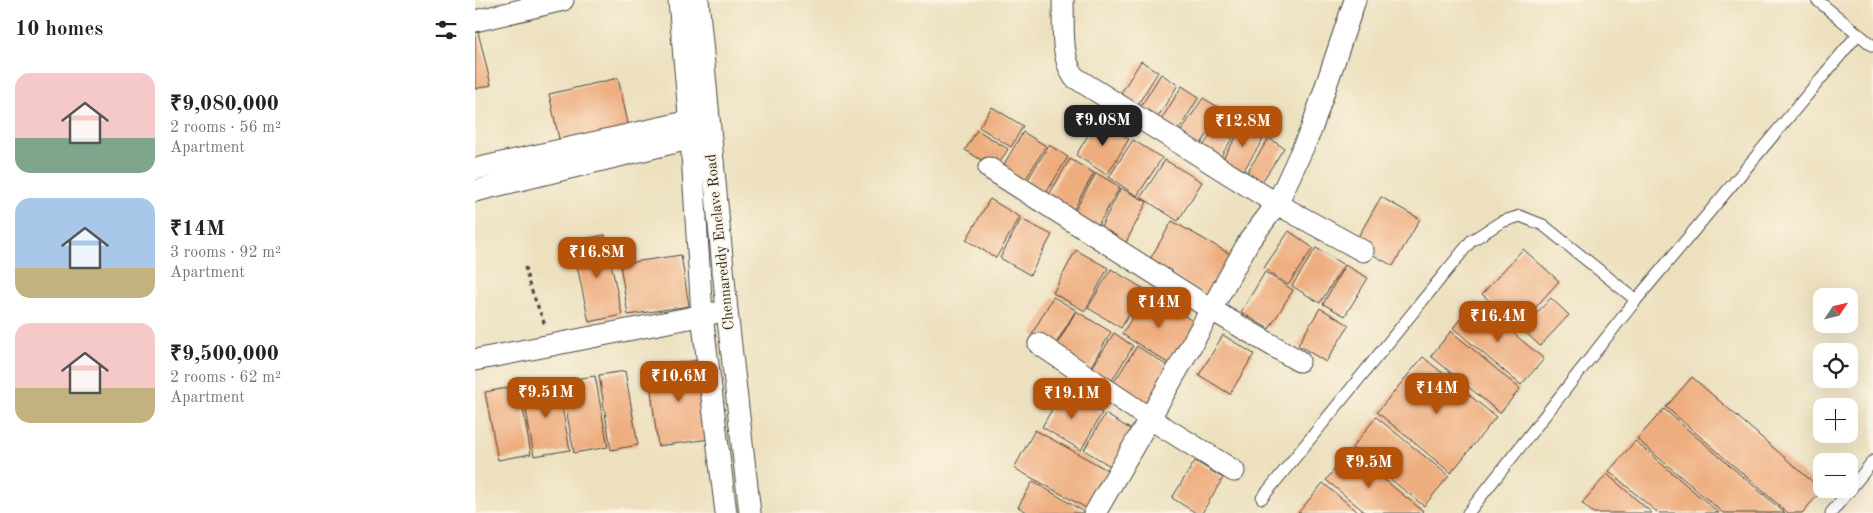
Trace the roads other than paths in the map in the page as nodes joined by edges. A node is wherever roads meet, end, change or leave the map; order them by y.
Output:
1 (563, 0) edge
2 (679, 0) edge
3 (698, 0) edge
4 (1063, 0) edge
5 (1355, 0) edge
6 (1817, 0) edge
7 (475, 21) edge
8 (1858, 34) junction
9 (1873, 46) edge
10 (700, 128) junction
11 (583, 155) junction
12 (989, 168) dead end
13 (475, 169) edge
14 (475, 190) edge
15 (1277, 204) junction
16 (1363, 251) dead end
17 (1636, 300) junction
18 (1212, 310) junction
19 (727, 311) junction
20 (702, 316) junction
21 (1039, 344) dead end
22 (475, 360) edge
23 (1299, 361) dead end
24 (1149, 418) junction
25 (1873, 461) edge
26 (1234, 471) dead end
27 (1262, 498) dead end
28 (726, 513) edge
29 (750, 513) edge
30 (1095, 513) edge
31 (1467, 513) edge
32 (1831, 513) edge

1 - 7 street
2 - 10 street, Chennareddy Enclave Road
3 - 10 street, Chennareddy Enclave Road
4 - 15 street
5 - 15 street
6 - 8 lane
8 - 9 lane
8 - 17 lane
10 - 11 street
10 - 19 street, Chennareddy Enclave Road
10 - 20 street, Chennareddy Enclave Road
11 - 13 street
11 - 14 street
12 - 18 street
15 - 16 street
15 - 18 street
17 - 27 lane
17 - 31 lane
18 - 23 street
18 - 24 street
19 - 20 street
19 - 29 street, Chennareddy Enclave Road
20 - 22 street
20 - 28 street, Chennareddy Enclave Road
21 - 24 street
24 - 26 street
24 - 30 street
25 - 32 lane

